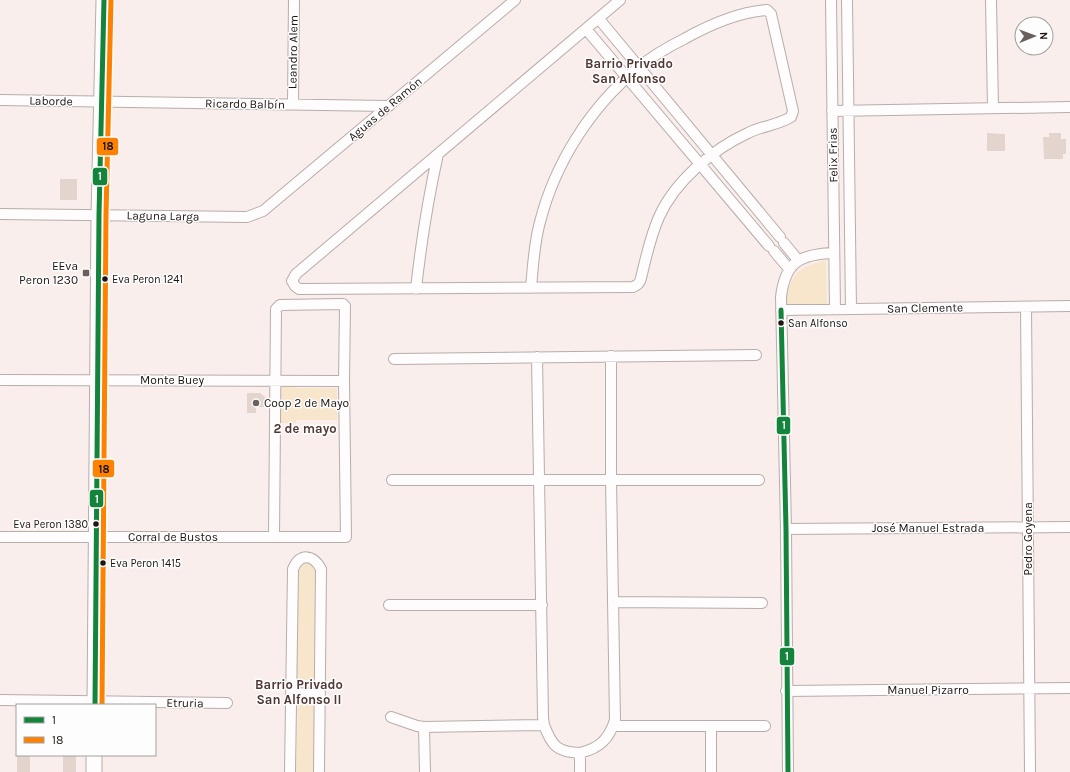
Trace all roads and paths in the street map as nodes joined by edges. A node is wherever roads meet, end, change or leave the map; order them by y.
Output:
1 (104, 0) edge
2 (294, 0) edge
3 (515, 0) edge
4 (620, 0) edge
5 (831, 0) edge
6 (847, 0) edge
7 (991, 0) edge
8 (599, 19) junction
9 (586, 29) junction
10 (639, 67) junction
11 (626, 78) junction
12 (0, 100) edge
13 (101, 102) junction
14 (292, 104) junction
15 (389, 106) junction
16 (993, 107) junction
17 (1070, 107) edge
18 (849, 110) junction
19 (832, 111) junction
20 (438, 154) junction
21 (711, 155) junction
22 (700, 164) junction
23 (0, 214) edge
24 (99, 215) junction
25 (254, 215) joint
26 (834, 253) junction
27 (798, 260) junction
28 (790, 269) junction
29 (531, 288) junction
30 (416, 289) junction
31 (1070, 306) edge
32 (1026, 307) junction
33 (835, 309) junction
34 (851, 309) junction
35 (781, 310) junction
36 (756, 355) dead end
37 (611, 356) junction
38 (537, 357) junction
39 (394, 359) dead end
40 (0, 380) edge
41 (97, 380) junction
42 (275, 380) junction
43 (344, 381) junction
44 (392, 480) dead end
45 (611, 480) junction
46 (759, 480) dead end
47 (540, 481) junction
48 (1070, 527) edge
49 (1028, 528) junction
50 (786, 529) junction
51 (0, 537) edge
52 (96, 537) junction
53 (274, 537) junction
54 (614, 602) junction
55 (762, 603) dead end
56 (390, 605) dead end
57 (542, 605) junction
58 (1070, 688) edge
59 (1029, 689) junction
60 (786, 691) junction
61 (291, 693) junction
62 (320, 694) junction
63 (0, 700) edge
64 (227, 703) dead end
65 (95, 704) edge
66 (391, 717) dead end
67 (544, 725) junction
68 (613, 726) junction
69 (711, 726) junction
70 (765, 726) dead end
71 (424, 727) junction
72 (580, 754) junction
73 (94, 756) edge
74 (94, 772) edge
75 (290, 772) edge
76 (319, 772) edge
77 (425, 772) edge
78 (580, 772) edge
79 (712, 772) edge
80 (788, 772) edge
81 (1030, 772) edge

1 - 13 main road
2 - 14 street, Leandro Alem
3 - 15 street, Aguas de Ramón
4 - 8 street
5 - 19 street, Felix Frias
6 - 18 street, Felix Frias
7 - 16 street
8 - 9 street
8 - 10 street
9 - 11 street
9 - 20 street
10 - 11 street
10 - 21 street
10 - 21 street
11 - 22 street
11 - 29 street
12 - 13 street, Laborde
13 - 14 street, Ricardo Balbín
13 - 24 main road
14 - 15 street, Ricardo Balbín
15 - 25 street, Aguas de Ramón
16 - 17 street
16 - 18 street
18 - 19 street
18 - 34 street, Felix Frias
19 - 26 street, Felix Frias
20 - 30 street
20 - 30 street
21 - 22 street
21 - 27 street
22 - 28 street
22 - 29 street
23 - 24 street, Laguna Larga
24 - 25 street, Laguna Larga
24 - 41 main road
26 - 27 street
26 - 33 street, Felix Frias
27 - 28 street
28 - 35 street
29 - 30 street
31 - 32 street, San Clemente
32 - 34 street, San Clemente
32 - 49 street, Pedro Goyena
33 - 34 street, San Clemente
33 - 35 street, San Clemente
35 - 50 street
36 - 37 street
37 - 38 street
37 - 45 street
38 - 39 street
38 - 47 street
40 - 41 street, Monte Buey
41 - 42 street, Monte Buey
41 - 52 main road
42 - 43 street, Monte Buey
42 - 43 street
42 - 53 street
43 - 53 street, Corral de Bustos
44 - 47 street
45 - 46 street
45 - 47 street
45 - 54 street
47 - 57 street
48 - 49 street, José Manuel Estrada
49 - 50 street, José Manuel Estrada
49 - 59 street, Pedro Goyena
50 - 60 street
51 - 52 street, Corral de Bustos
52 - 53 street, Corral de Bustos
52 - 65 main road
54 - 55 street
54 - 68 street
56 - 57 street
57 - 67 street
58 - 59 street, Manuel Pizarro
59 - 60 street, Manuel Pizarro
59 - 81 street, Pedro Goyena
60 - 80 street
61 - 62 street
61 - 62 street
61 - 75 street
62 - 76 street
63 - 65 street, Etruria
64 - 65 street, Etruria
66 - 71 street
67 - 71 street
67 - 72 street
68 - 69 street
68 - 72 street
69 - 70 street
69 - 79 street
71 - 77 street
72 - 78 street
73 - 74 main road

